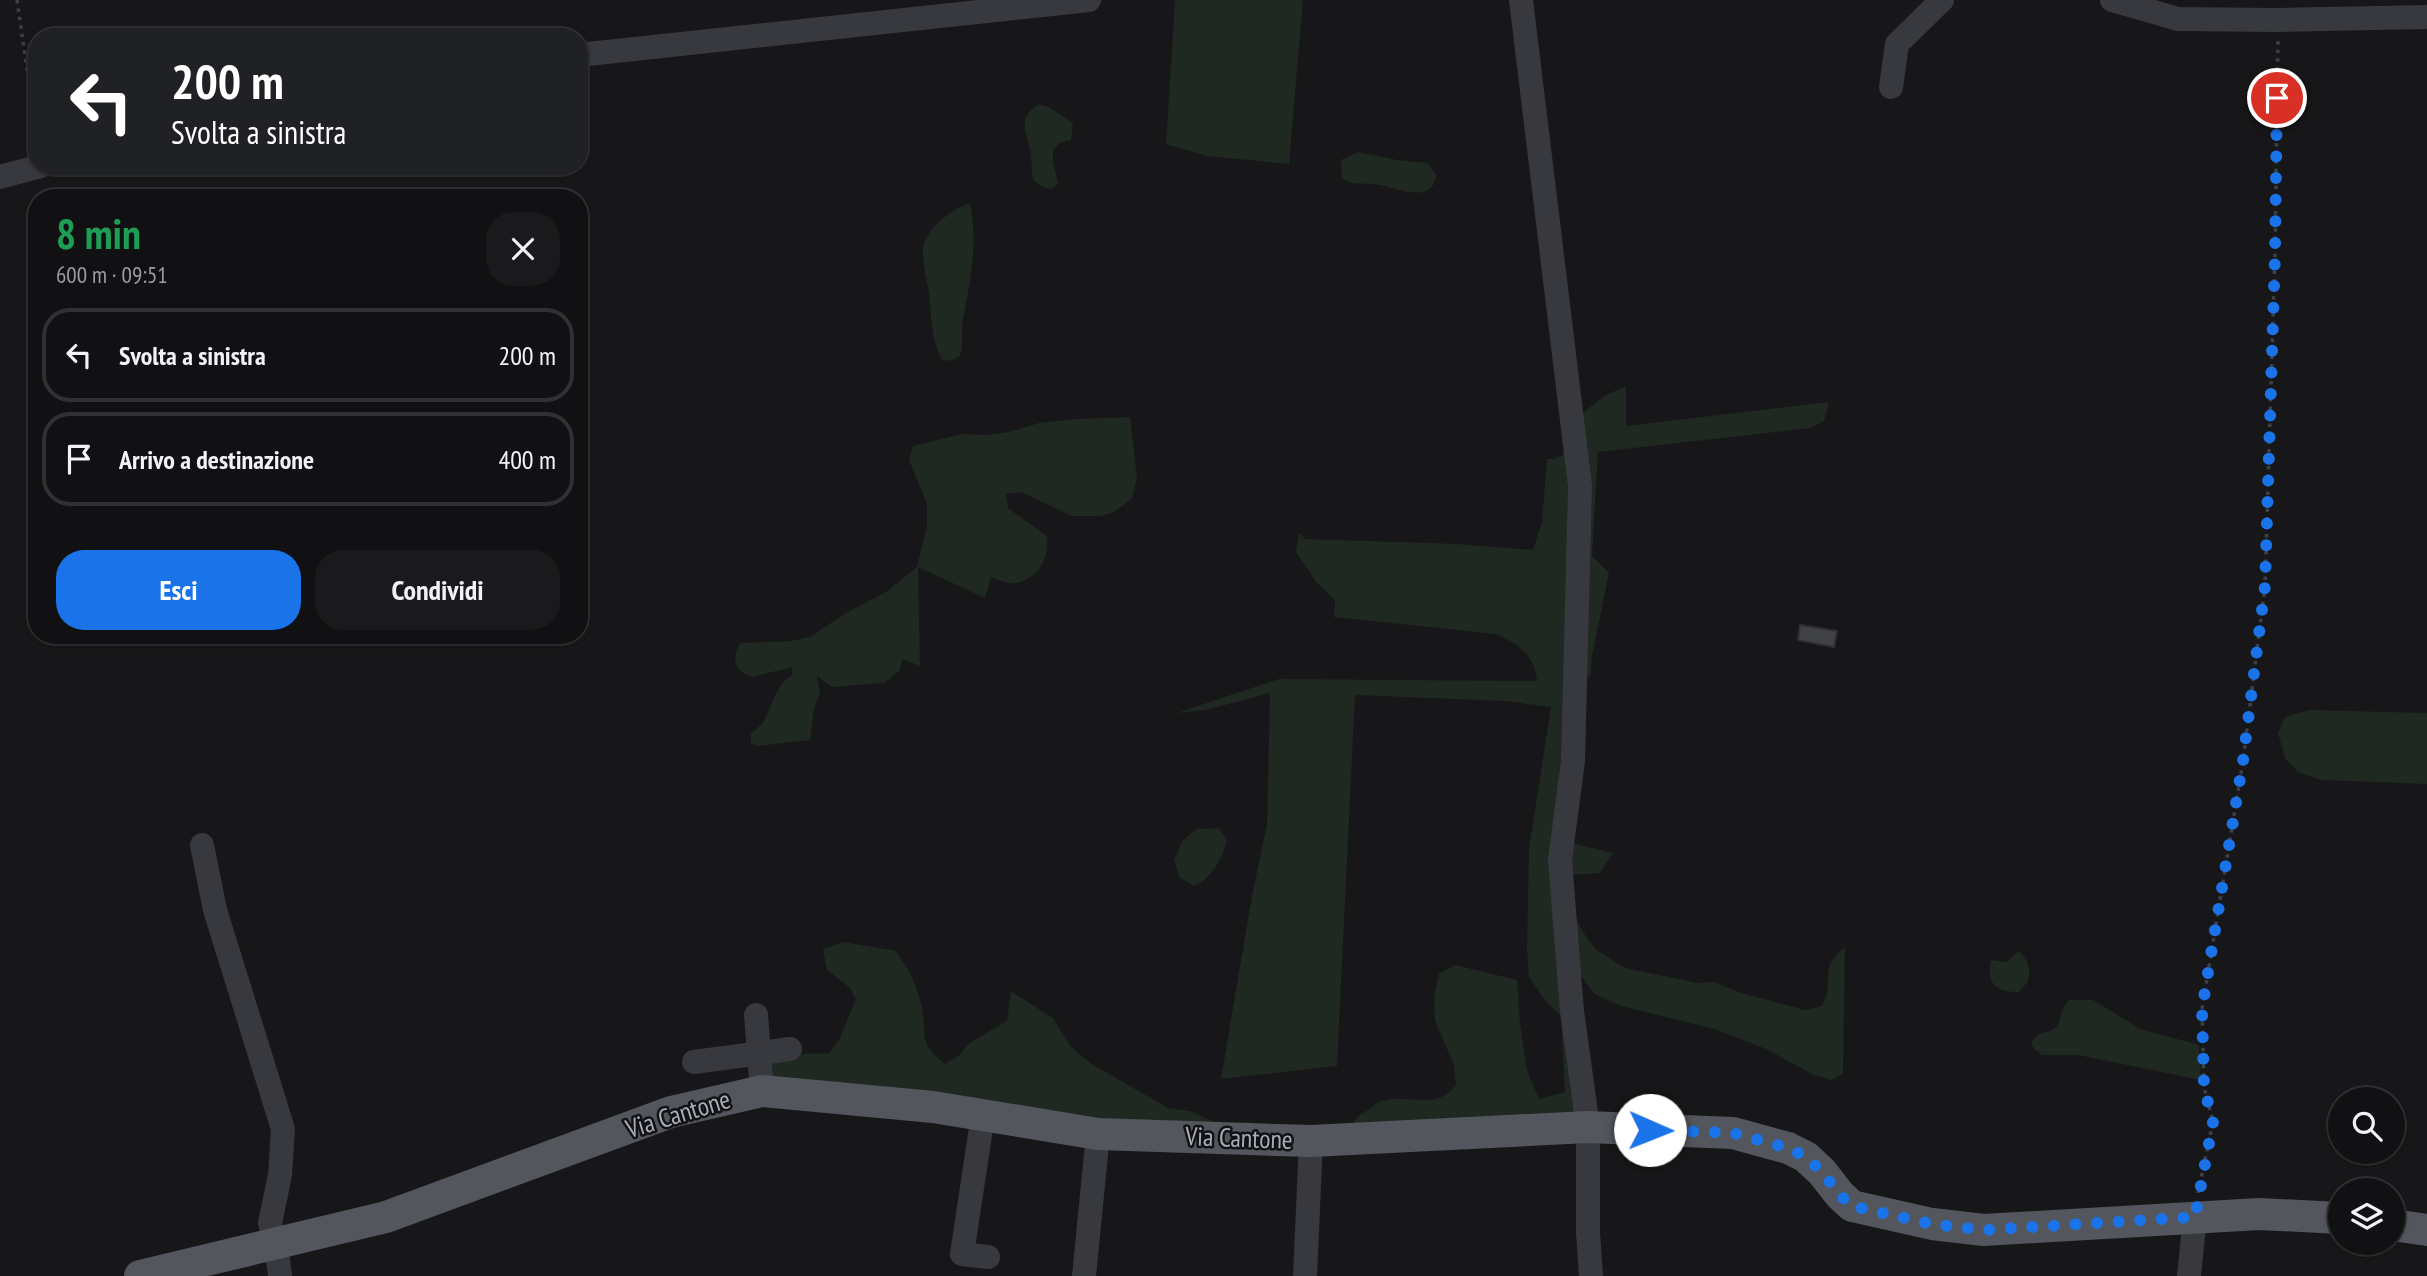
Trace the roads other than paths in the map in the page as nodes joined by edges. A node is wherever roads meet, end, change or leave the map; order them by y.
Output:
1 (1089, 0) edge
2 (1521, 0) edge
3 (1942, 0) edge
4 (2112, 0) edge
5 (2427, 17) edge
6 (588, 54) edge
7 (1891, 87) dead end
8 (28, 169) edge
9 (0, 177) edge
10 (202, 845) dead end
11 (756, 1015) dead end
12 (790, 1049) dead end
13 (759, 1052) junction
14 (694, 1062) dead end
15 (762, 1091) junction
16 (983, 1115) junction
17 (1588, 1127) junction
18 (1098, 1134) junction
19 (1311, 1141) junction
20 (2195, 1217) junction
21 (2328, 1217) edge
22 (2405, 1227) edge
23 (2427, 1230) edge
24 (276, 1243) junction
25 (988, 1257) dead end
26 (140, 1276) edge
27 (280, 1276) edge
28 (1084, 1276) edge
29 (1306, 1276) edge
30 (1591, 1276) edge
31 (2189, 1276) edge

1 - 6 street
2 - 17 street
3 - 7 street
4 - 5 street
8 - 9 street
10 - 24 street
11 - 13 street
12 - 13 street
13 - 14 street
13 - 15 street
15 - 16 main road, Via Cantone
15 - 24 main road, Via Cantone
16 - 18 main road, Via Cantone
16 - 25 street
17 - 19 main road, Via Cantone
17 - 20 main road, Via Cantone
17 - 30 street
18 - 19 main road, Via Cantone
18 - 28 street
19 - 29 street
20 - 21 main road, Via Cantone
20 - 31 street
22 - 23 main road
24 - 26 main road, Via Cantone
24 - 27 street

